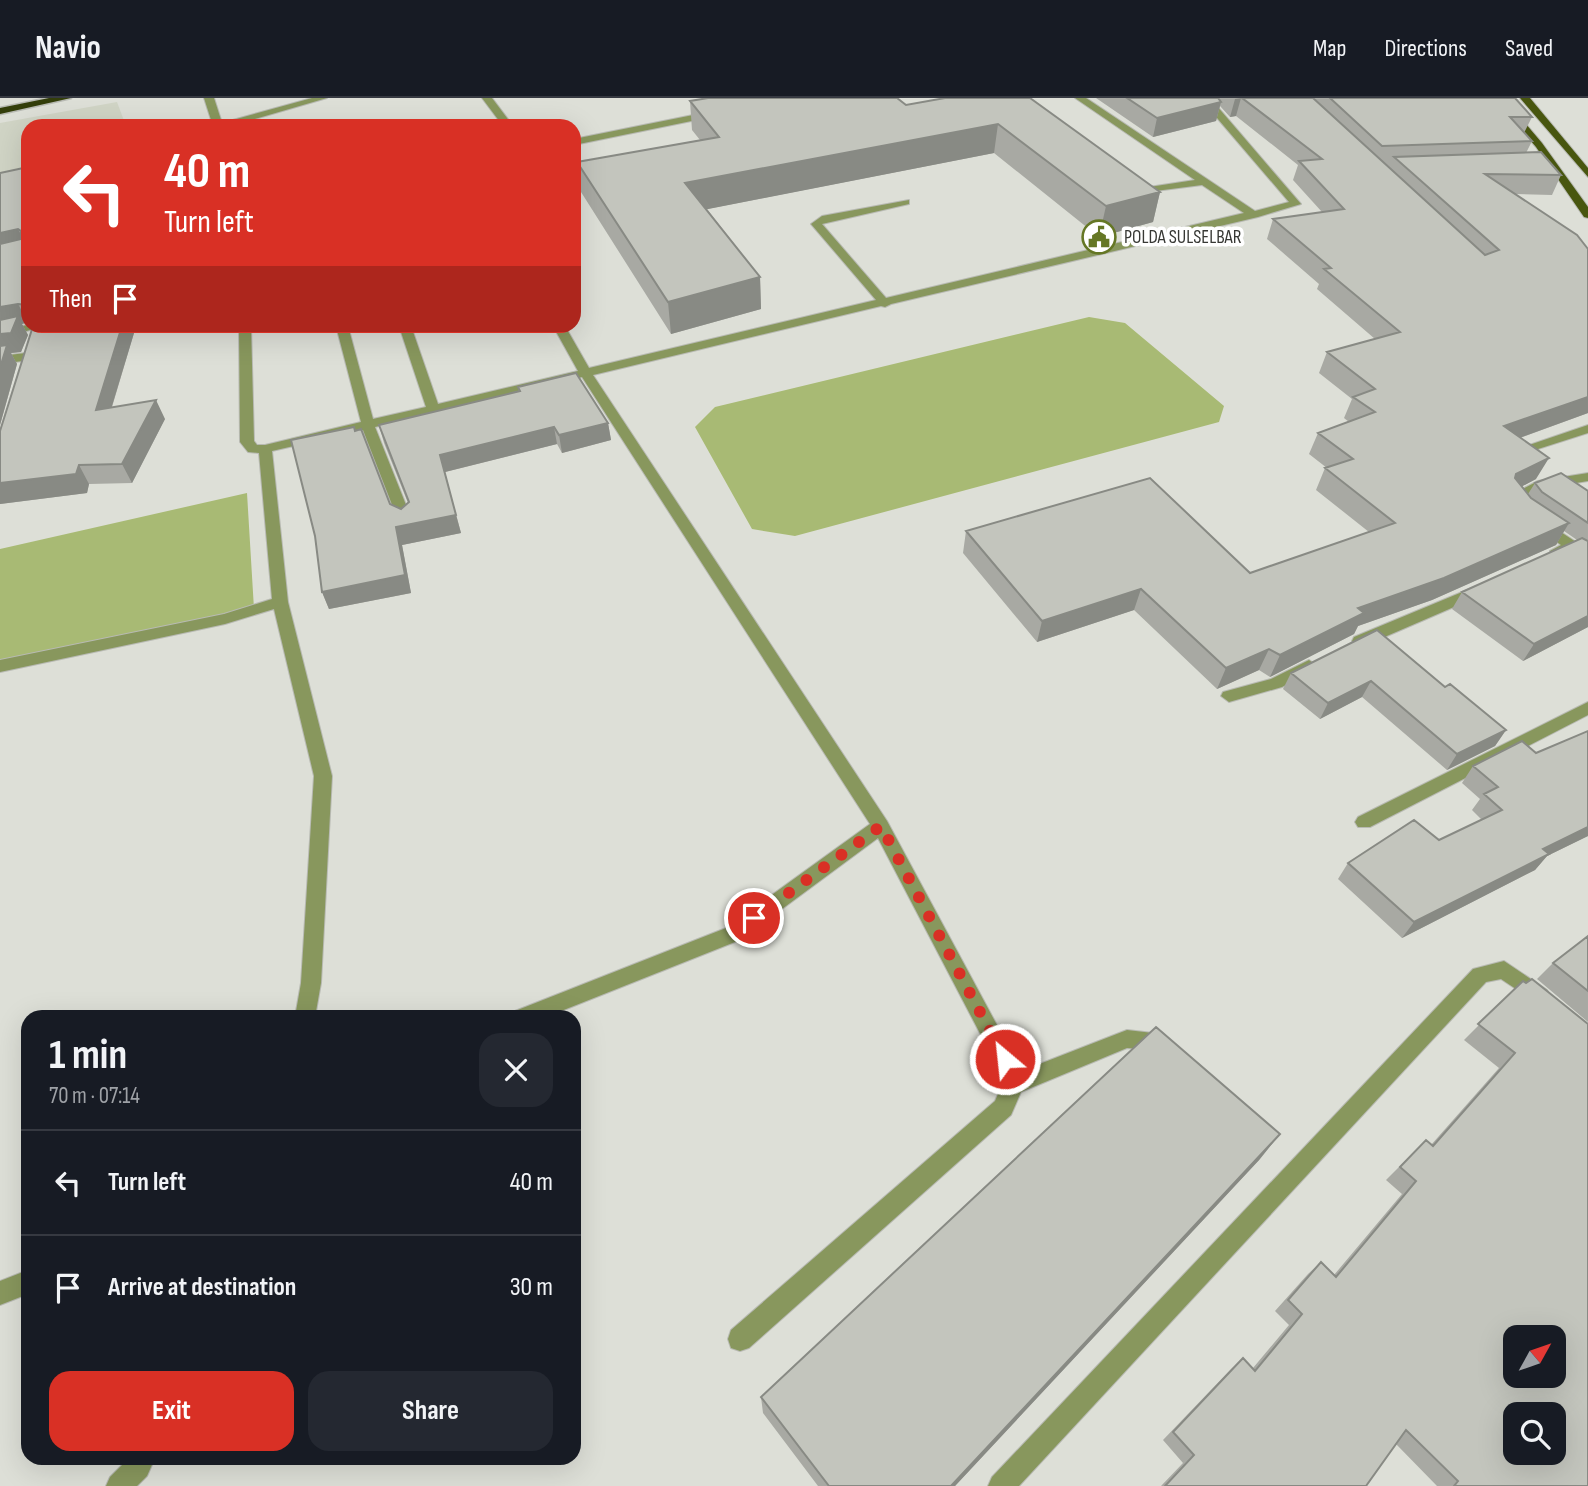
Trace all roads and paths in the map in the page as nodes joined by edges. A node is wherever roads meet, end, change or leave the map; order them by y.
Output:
1 (66, 98) edge
2 (209, 98) edge
3 (323, 98) edge
4 (487, 98) edge
5 (1080, 98) edge
6 (1205, 98) edge
7 (1499, 98) edge
8 (1525, 98) edge
9 (0, 111) edge
10 (723, 112) edge
11 (216, 119) edge
12 (245, 119) edge
13 (503, 119) edge
14 (581, 141) edge
15 (1539, 165) edge
16 (1553, 165) junction
17 (1588, 174) edge
18 (1205, 181) junction
19 (1127, 189) edge
20 (905, 202) dead end
21 (1254, 215) junction
22 (1588, 215) edge
23 (884, 304) junction
24 (21, 330) edge
25 (36, 333) edge
26 (246, 333) edge
27 (344, 333) edge
28 (407, 333) edge
29 (563, 333) edge
30 (0, 334) edge
31 (0, 360) edge
32 (586, 374) junction
33 (434, 411) junction
34 (368, 426) junction
35 (1588, 429) edge
36 (265, 449) junction
37 (1513, 453) edge
38 (1588, 477) edge
39 (405, 520) edge
40 (1540, 561) edge
41 (1494, 583) edge
42 (280, 602) junction
43 (1340, 650) edge
44 (1319, 661) edge
45 (0, 666) edge
46 (1229, 696) dead end
47 (1588, 708) edge
48 (1364, 822) dead end
49 (881, 826) junction
50 (305, 1010) edge
51 (540, 1010) edge
52 (1560, 1014) edge
53 (1180, 1063) edge
54 (1013, 1085) junction
55 (21, 1285) edge
56 (0, 1293) edge
57 (740, 1339) dead end
58 (139, 1465) edge
59 (119, 1486) edge
60 (1001, 1486) edge

1 - 9 highway
2 - 11 street
3 - 12 street
4 - 13 street
5 - 18 street
6 - 21 street
7 - 16 main road
8 - 17 main road
10 - 14 street
15 - 16 street
16 - 22 main road
18 - 19 street
18 - 21 street
20 - 23 street
21 - 23 street
23 - 32 street
24 - 30 street
25 - 31 street
26 - 36 street
27 - 34 street
28 - 33 street
29 - 32 street
32 - 33 street
32 - 49 street
33 - 34 street
34 - 36 street
34 - 39 street
35 - 37 street
36 - 42 street
38 - 40 street
41 - 43 street
42 - 45 street
42 - 50 street
44 - 46 street
47 - 48 street
49 - 51 street
49 - 54 street
52 - 60 street
53 - 54 street
54 - 57 street
55 - 56 street
58 - 59 street

